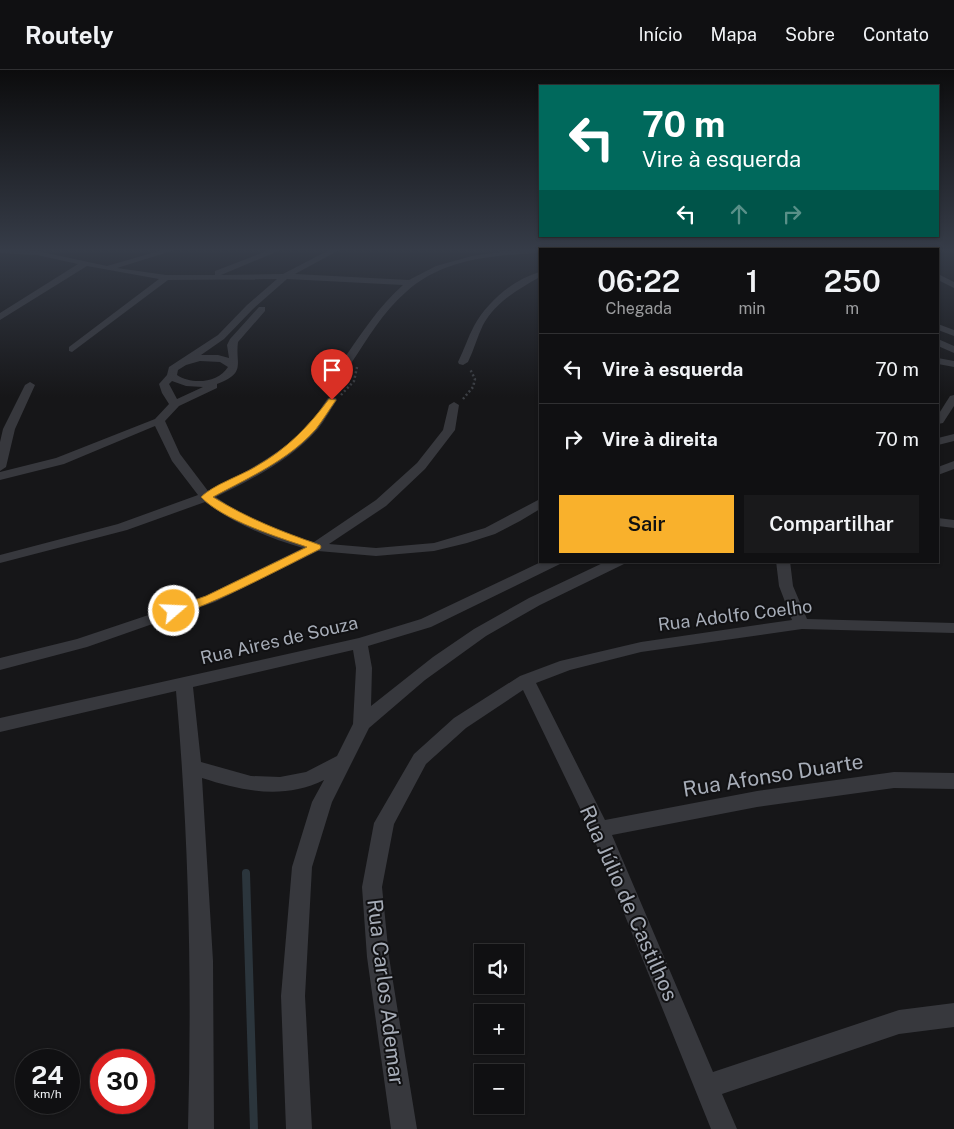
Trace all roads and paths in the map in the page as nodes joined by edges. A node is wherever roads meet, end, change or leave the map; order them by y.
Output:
1 (30, 298) edge
2 (139, 298) edge
3 (260, 298) edge
4 (272, 298) edge
5 (397, 298) edge
6 (502, 298) edge
7 (0, 317) edge
8 (939, 327) edge
9 (954, 333) edge
10 (939, 343) edge
11 (72, 349) dead end
12 (954, 351) edge
13 (939, 352) edge
14 (348, 360) joint
15 (939, 361) edge
16 (463, 362) joint
17 (182, 363) junction
18 (954, 364) edge
19 (230, 372) junction
20 (172, 376) junction
21 (30, 385) dead end
22 (954, 398) edge
23 (332, 400) joint
24 (175, 404) junction
25 (454, 405) joint
26 (954, 415) edge
27 (939, 420) edge
28 (159, 421) junction
29 (939, 421) edge
30 (954, 437) edge
31 (939, 442) edge
32 (954, 465) edge
33 (0, 467) edge
34 (939, 471) edge
35 (0, 476) edge
36 (206, 497) junction
37 (539, 504) edge
38 (939, 522) edge
39 (954, 524) edge
40 (316, 547) junction
41 (0, 559) edge
42 (550, 563) edge
43 (615, 563) edge
44 (783, 563) edge
45 (802, 624) junction
46 (954, 628) edge
47 (360, 643) junction
48 (0, 664) edge
49 (526, 680) junction
50 (184, 682) junction
51 (362, 724) junction
52 (0, 725) edge
53 (342, 761) junction
54 (193, 767) junction
55 (954, 781) edge
56 (600, 829) junction
57 (954, 1015) edge
58 (708, 1086) junction
59 (201, 1129) edge
60 (300, 1129) edge
61 (404, 1129) edge
62 (724, 1129) edge

1 - 7 street
2 - 11 street
3 - 17 street
4 - 19 street
5 - 14 street
6 - 16 street
8 - 9 street
10 - 12 street
12 - 13 street
14 - 23 path
15 - 18 street
16 - 25 path
17 - 19 street
17 - 20 street
19 - 20 street
19 - 24 street
20 - 24 street
21 - 33 street
22 - 27 street
23 - 36 street
24 - 28 street
25 - 40 street
26 - 29 street
28 - 35 street
28 - 36 street
30 - 31 street
32 - 34 street
36 - 40 street
36 - 41 street
37 - 40 street
38 - 39 street
40 - 48 street
42 - 47 street, Rua Aires de Souza
43 - 51 street
44 - 45 street
45 - 46 street, Rua Adolfo Coelho
45 - 49 street, Rua Adolfo Coelho
47 - 50 street, Rua Aires de Souza
47 - 51 street
49 - 56 street, Rua Júlio de Castilhos
49 - 61 street, Rua Carlos Ademar
50 - 52 street, Rua Aires de Souza
50 - 54 street
51 - 53 street
53 - 54 street
53 - 60 street
54 - 59 street
55 - 56 street, Rua Afonso Duarte
56 - 58 street, Rua Júlio de Castilhos
57 - 58 street
58 - 62 street, Rua Júlio de Castilhos

